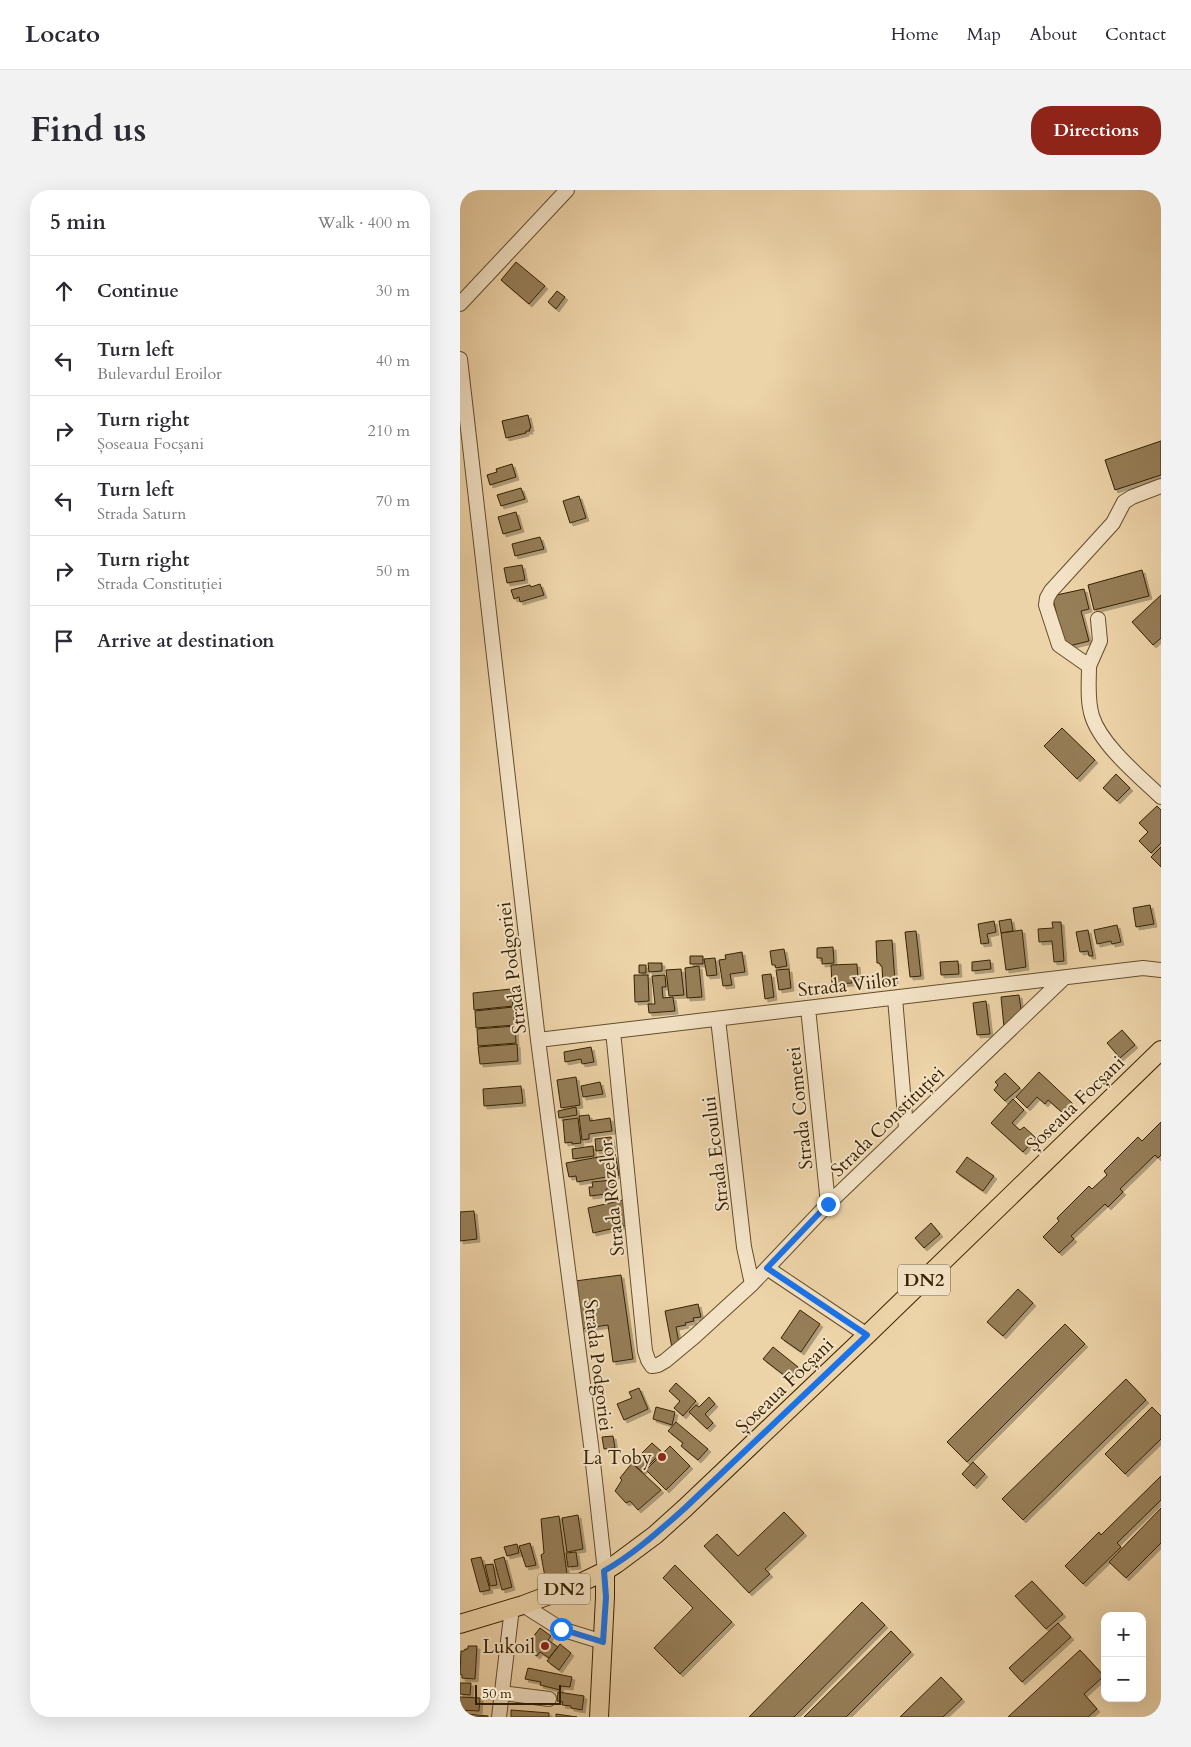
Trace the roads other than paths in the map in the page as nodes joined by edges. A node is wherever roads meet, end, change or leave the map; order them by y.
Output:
1 (567, 190) edge
2 (460, 304) edge
3 (460, 359) edge
4 (1161, 486) edge
5 (1098, 619) dead end
6 (1088, 666) junction
7 (1161, 798) edge
8 (1161, 970) edge
9 (1064, 978) junction
10 (894, 998) junction
11 (808, 1008) junction
12 (718, 1019) junction
13 (613, 1031) junction
14 (538, 1040) junction
15 (1161, 1050) edge
16 (906, 1128) junction
17 (828, 1204) junction
18 (767, 1268) junction
19 (752, 1284) junction
20 (867, 1335) junction
21 (648, 1360) joint
22 (604, 1571) junction
23 (518, 1606) junction
24 (460, 1624) edge
25 (603, 1642) junction
26 (502, 1693) junction
27 (549, 1700) dead end
28 (499, 1717) edge
29 (599, 1717) edge

1 - 2 street
3 - 14 street, Strada Podgoriei
4 - 6 street
5 - 6 street
6 - 7 street
8 - 9 street, Strada Viilor
9 - 10 street, Strada Viilor
9 - 16 street, Strada Constituției
10 - 11 street, Strada Viilor
10 - 16 street
11 - 12 street, Strada Viilor
11 - 17 street, Strada Cometei
12 - 13 street, Strada Viilor
12 - 19 street, Strada Ecoului
13 - 14 street, Strada Viilor
13 - 21 street, Strada Rozelor
14 - 22 street, Strada Podgoriei
15 - 20 main road, Șoseaua Focșani / DN2
16 - 17 street, Strada Constituției
17 - 18 street, Strada Constituției
18 - 19 street, Strada Constituției
18 - 20 street
19 - 21 street, Strada Constituției
20 - 22 main road, Șoseaua Focșani / DN2
22 - 23 main road, Șoseaua Focșani / DN2
22 - 25 main road
23 - 24 main road, Șoseaua Focșani / DN2
23 - 25 street
23 - 26 street
25 - 29 main road
26 - 27 street
26 - 28 street

